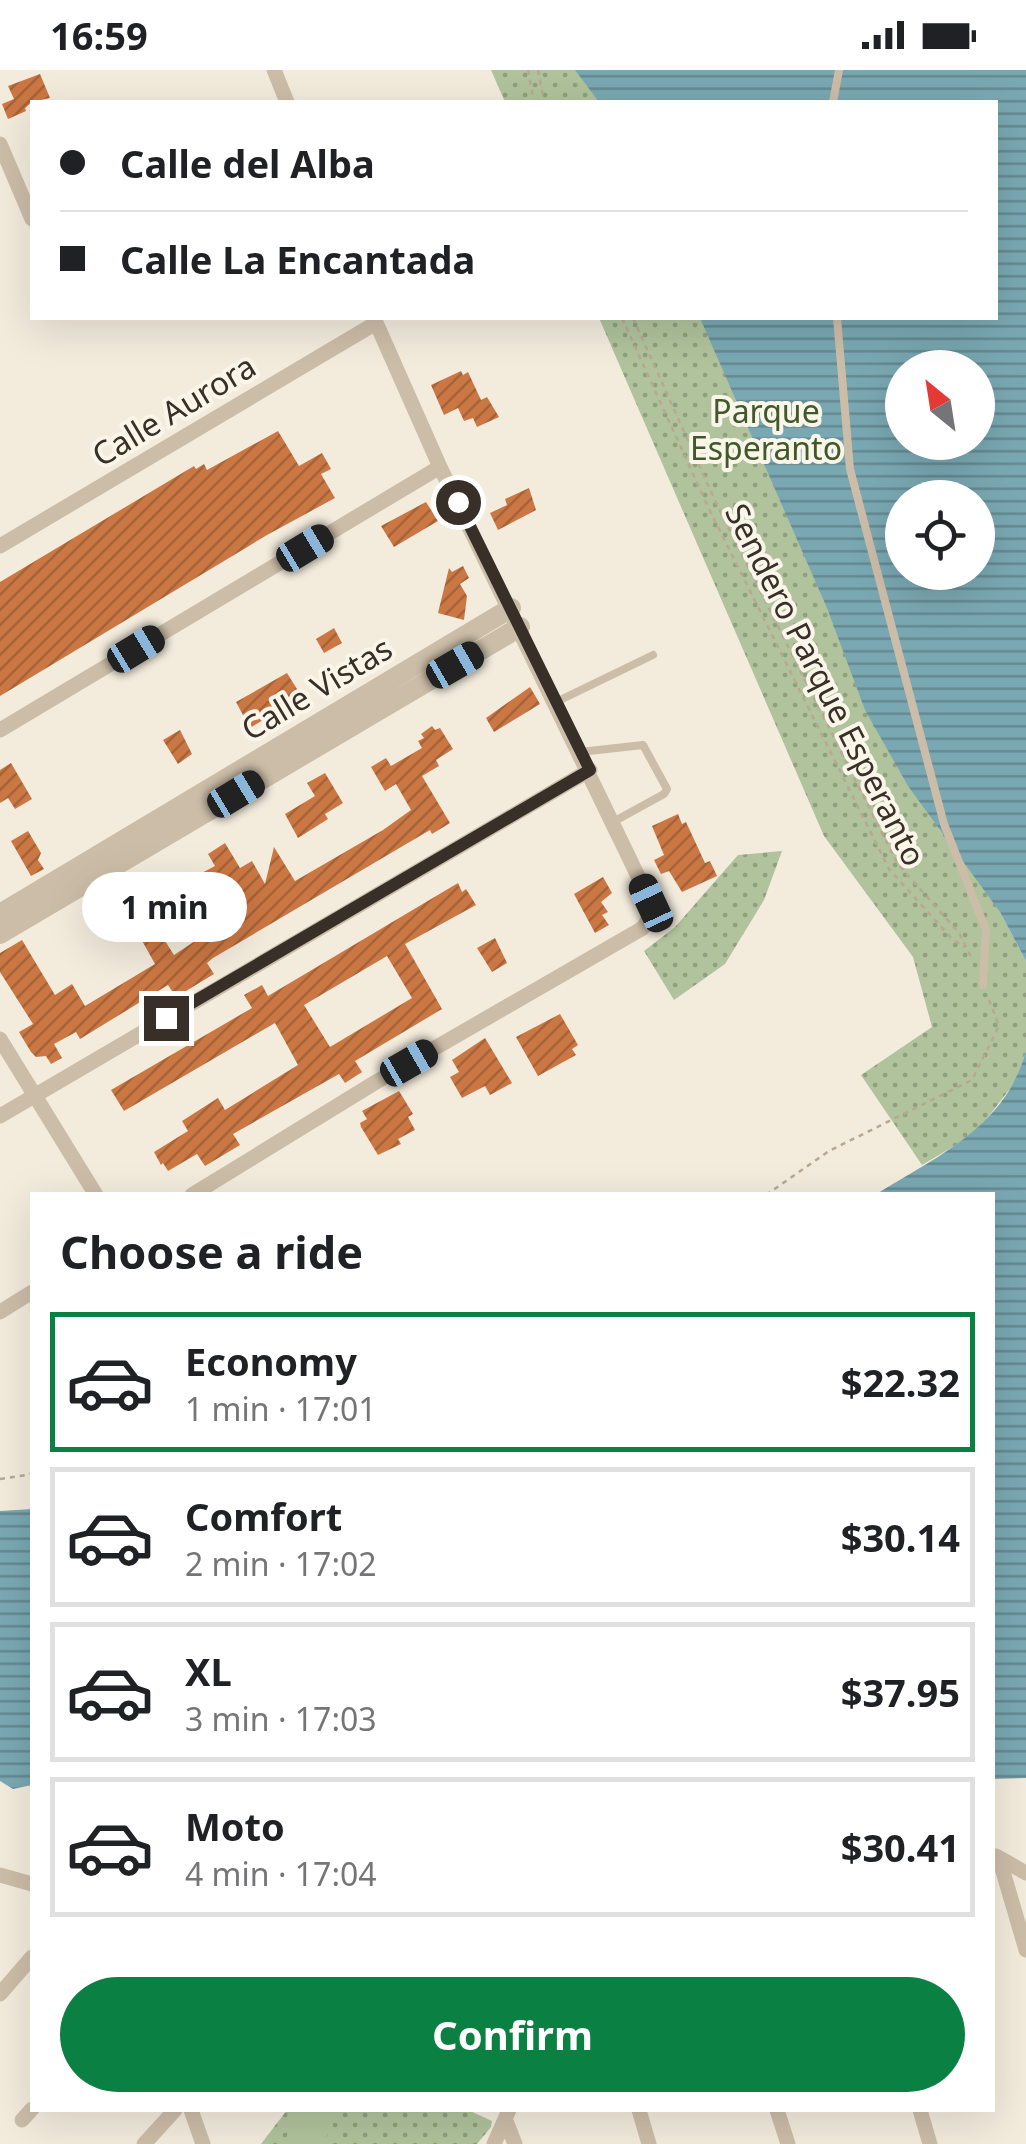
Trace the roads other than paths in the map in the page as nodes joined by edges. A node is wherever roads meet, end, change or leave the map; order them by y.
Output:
1 (274, 70) edge
2 (839, 70) edge
3 (286, 100) edge
4 (832, 100) edge
5 (0, 144) edge
6 (30, 214) edge
7 (375, 320) edge
8 (837, 320) edge
9 (440, 467) junction
10 (0, 546) edge
11 (515, 618) junction
12 (653, 655) dead end
13 (556, 702) junction
14 (0, 730) edge
15 (580, 752) junction
16 (590, 770) junction
17 (613, 822) junction
18 (142, 839) junction
19 (0, 914) edge
20 (0, 934) edge
21 (983, 984) road end
22 (0, 1039) edge
23 (35, 1094) junction
24 (0, 1116) edge
25 (94, 1192) edge
26 (197, 1192) edge
27 (30, 1293) edge
28 (0, 1312) edge
29 (996, 1856) edge
30 (1026, 1873) edge
31 (0, 1875) edge
32 (30, 1883) edge
33 (1026, 1950) edge
34 (30, 1960) edge
35 (0, 1994) edge
36 (173, 2112) edge
37 (193, 2112) edge
38 (639, 2112) edge
39 (778, 2112) edge
40 (921, 2112) edge
41 (508, 2116) edge
42 (144, 2144) edge
43 (203, 2144) edge
44 (494, 2144) edge
45 (515, 2144) edge
46 (649, 2144) edge
47 (788, 2144) edge
48 (930, 2144) edge

1 - 3 street
2 - 4 lane
5 - 6 street
7 - 9 street
7 - 10 street, Calle Aurora
8 - 21 lane
9 - 11 street
9 - 14 street
11 - 13 street
11 - 18 street, Calle Vistas
12 - 13 lane
13 - 15 street
15 - 16 street
15 - 17 lane
16 - 17 street
16 - 23 street
17 - 26 street
18 - 19 street, Calle Vistas
18 - 20 street, Calle Vistas
22 - 23 street
23 - 24 street
23 - 25 street
27 - 28 street
29 - 30 street
29 - 33 street
31 - 32 street
34 - 35 street
36 - 42 street
37 - 43 street
38 - 46 street
39 - 47 street
40 - 48 street
41 - 44 street
41 - 45 street

